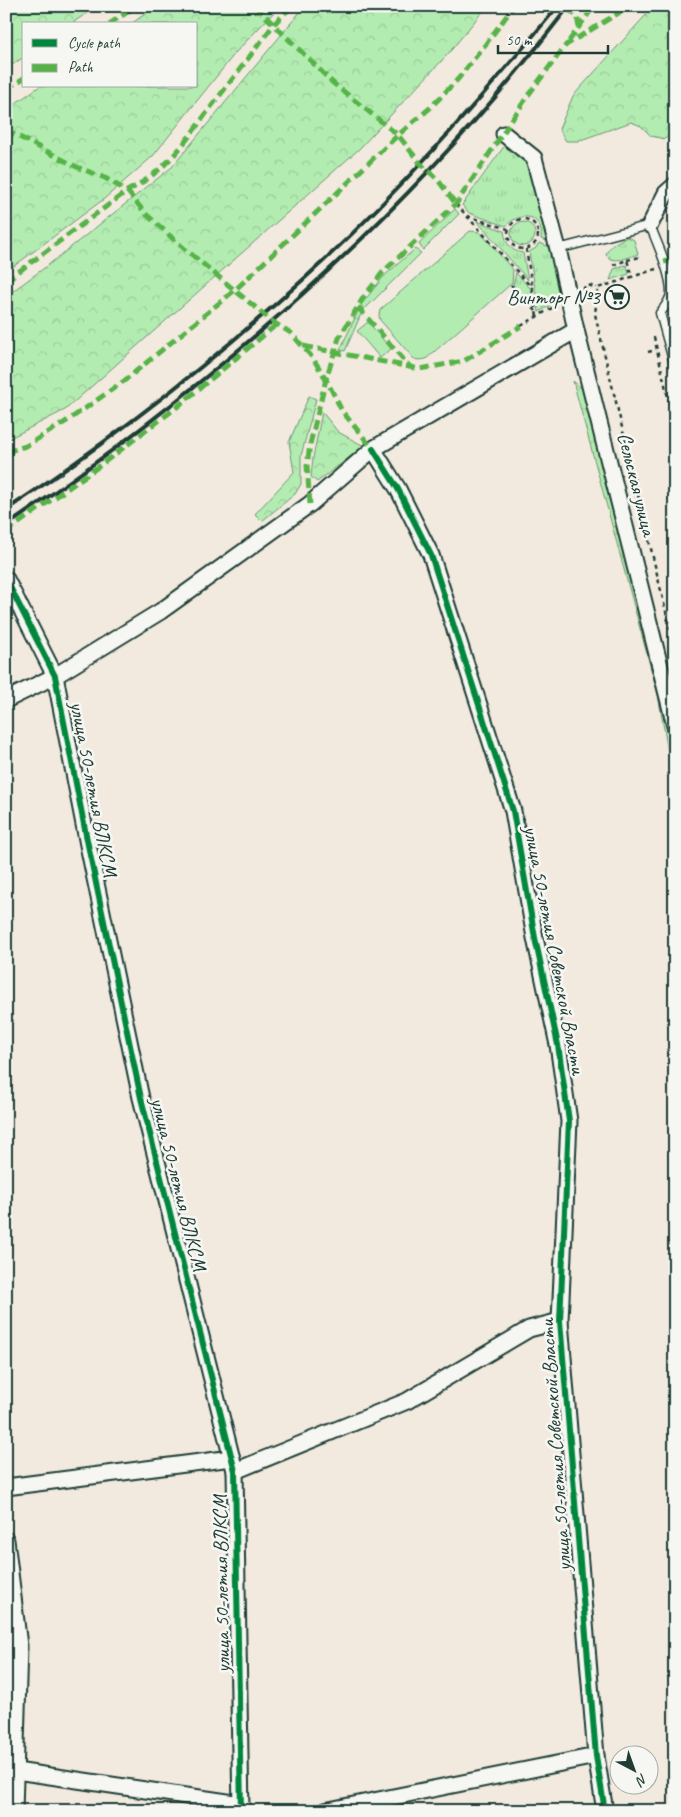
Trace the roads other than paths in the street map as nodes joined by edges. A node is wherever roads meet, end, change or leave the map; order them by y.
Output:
1 (504, 134) dead end
2 (675, 185) edge
3 (650, 225) junction
4 (558, 249) junction
5 (576, 330) junction
6 (675, 368) edge
7 (373, 449) junction
8 (6, 580) edge
9 (55, 676) junction
10 (6, 700) edge
11 (675, 726) edge
12 (560, 1321) junction
13 (233, 1465) junction
14 (6, 1487) edge
15 (6, 1540) edge
16 (596, 1756) junction
17 (16, 1771) junction
18 (241, 1807) edge
19 (14, 1811) edge
20 (324, 1811) edge
21 (605, 1811) edge

1 - 4 street, Сельская улица
2 - 3 street
3 - 4 lane
3 - 6 lane
4 - 5 street, Сельская улица
5 - 7 street
5 - 11 street, Сельская улица
7 - 9 street
7 - 12 street, улица 50-летия Советской Власти
8 - 9 street, улица 50-летия ВЛКСМ
9 - 10 street
9 - 13 street, улица 50-летия ВЛКСМ
12 - 13 street
12 - 16 street, улица 50-летия Советской Власти
13 - 14 street
13 - 18 street, улица 50-летия ВЛКСМ
15 - 17 street
16 - 20 street
16 - 21 street, улица 50-летия Советской Власти
17 - 18 street
17 - 19 street

